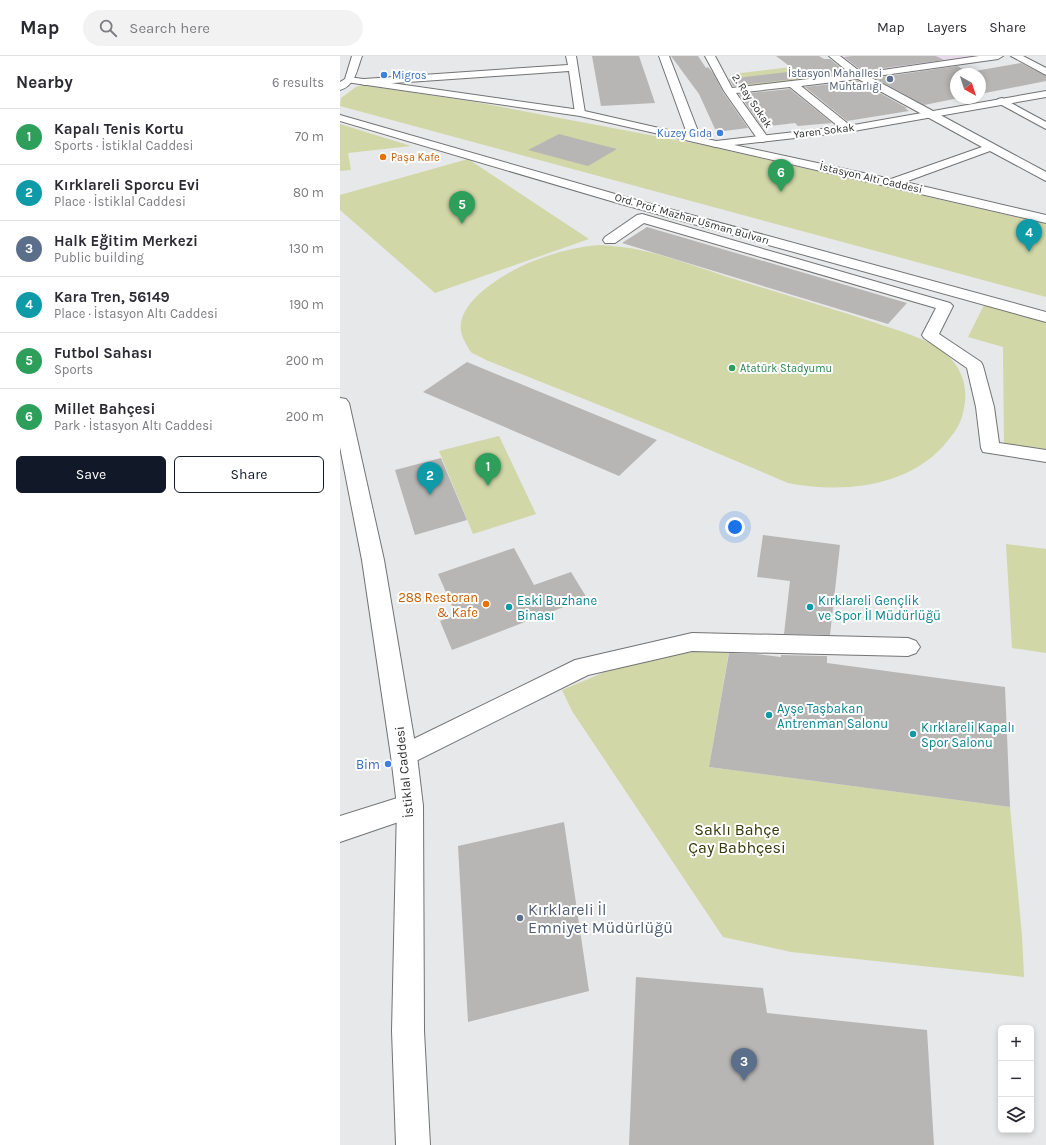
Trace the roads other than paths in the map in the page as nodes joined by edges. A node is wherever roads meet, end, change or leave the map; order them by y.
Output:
1 (357, 56) edge
2 (571, 56) edge
3 (664, 56) edge
4 (710, 56) edge
5 (834, 56) edge
6 (998, 56) edge
7 (1016, 56) edge
8 (573, 68) junction
9 (1046, 72) edge
10 (860, 76) junction
11 (349, 80) junction
12 (364, 82) junction
13 (793, 84) junction
14 (340, 87) edge
15 (729, 91) junction
16 (1046, 94) edge
17 (1002, 101) junction
18 (340, 112) edge
19 (580, 113) junction
20 (932, 114) junction
21 (340, 118) edge
22 (1046, 126) edge
23 (848, 129) junction
24 (763, 138) junction
25 (694, 139) junction
26 (716, 144) junction
27 (992, 147) junction
28 (1046, 161) edge
29 (1024, 165) junction
30 (1046, 177) edge
31 (892, 183) junction
32 (1046, 219) edge
33 (610, 240) dead end
34 (1046, 305) edge
35 (1046, 317) edge
36 (340, 403) edge
37 (1046, 456) edge
38 (908, 647) dead end
39 (404, 756) junction
40 (410, 806) junction
41 (340, 829) edge
42 (413, 1145) edge

1 - 11 main road
2 - 8 main road
3 - 25 main road
4 - 15 main road, 2. Ray Sokak
5 - 10 main road
6 - 10 main road
7 - 9 main road
8 - 12 main road
8 - 19 main road
10 - 13 main road
10 - 20 main road
11 - 12 main road
11 - 14 main road
12 - 19 main road, İstasyon Altı Caddesi
13 - 15 main road
13 - 23 main road
15 - 24 main road, 2. Ray Sokak
16 - 17 main road, Yaren Sokak
17 - 20 main road, Yaren Sokak
17 - 22 main road
18 - 34 main road, Ord. Prof. Mazhar Usman Bulvarı
19 - 25 main road, İstasyon Altı Caddesi
20 - 23 main road, Yaren Sokak
20 - 27 main road
21 - 35 main road, Ord. Prof. Mazhar Usman Bulvarı
23 - 24 main road, Yaren Sokak
24 - 26 main road, Yaren Sokak
25 - 26 main road, İstasyon Altı Caddesi
26 - 31 main road, İstasyon Altı Caddesi
27 - 29 main road
27 - 31 main road
28 - 29 main road
29 - 30 main road
31 - 32 main road, İstasyon Altı Caddesi
33 - 37 main road
36 - 39 main road, İstiklal Caddesi
38 - 39 main road
39 - 40 main road, İstiklal Caddesi
40 - 41 main road
40 - 42 main road, İstiklal Caddesi

